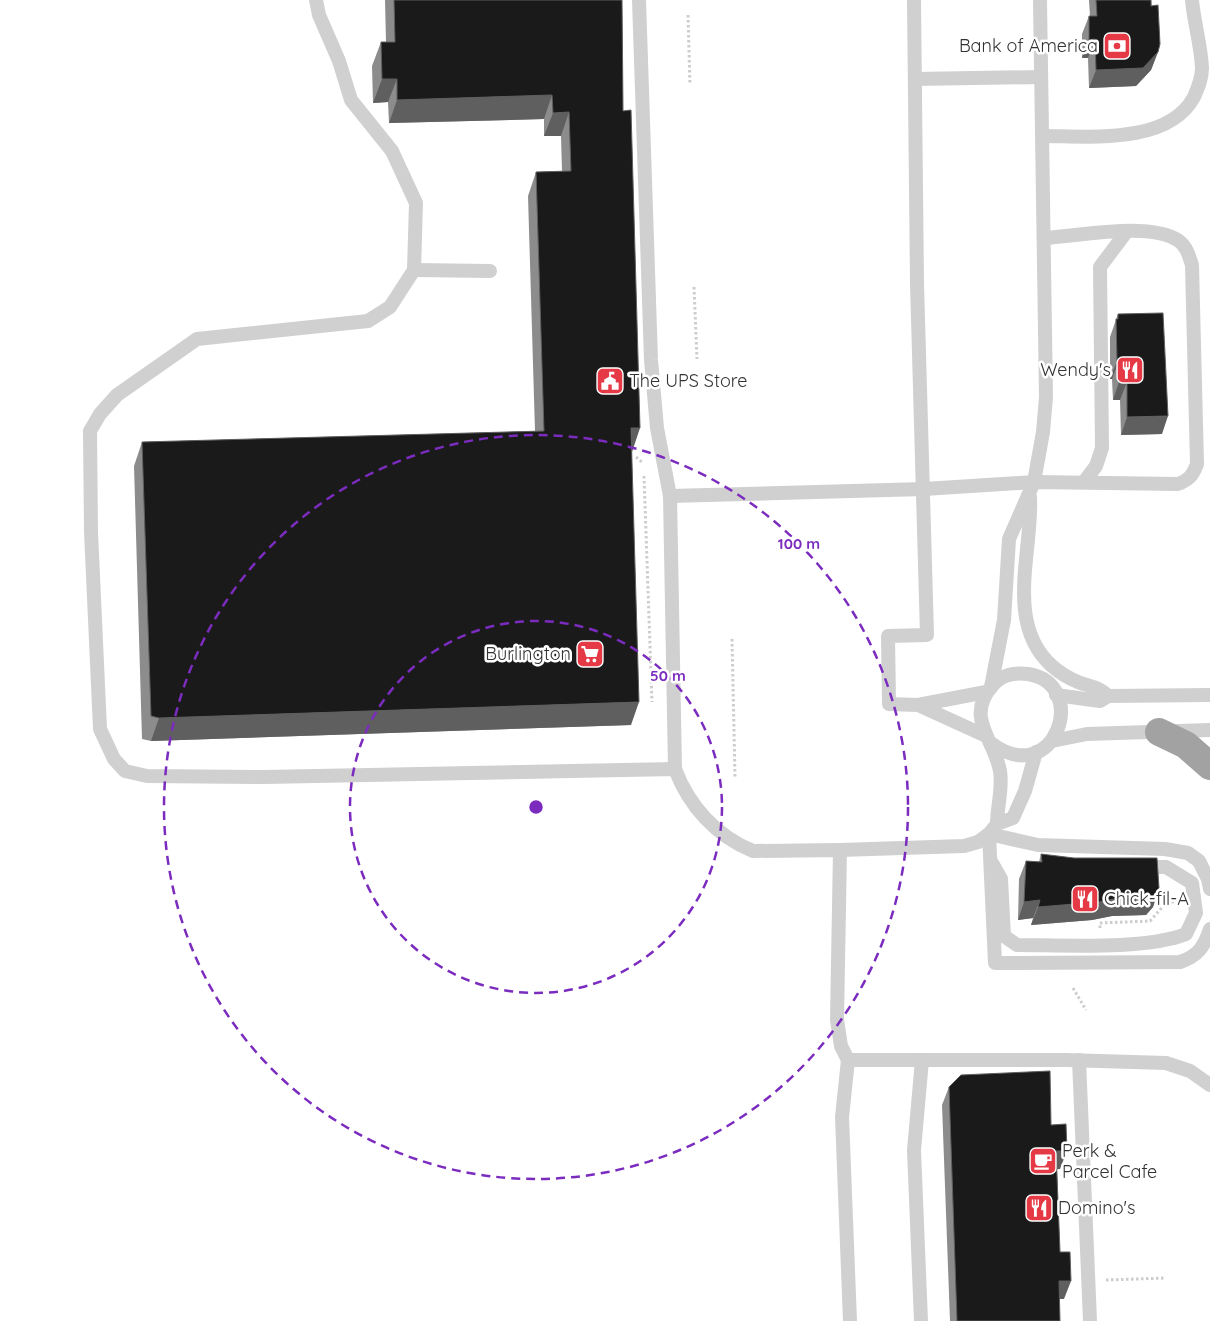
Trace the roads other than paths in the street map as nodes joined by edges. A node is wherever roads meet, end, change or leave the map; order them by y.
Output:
1 (316, 0) edge
2 (639, 0) edge
3 (914, 0) edge
4 (1040, 0) edge
5 (1190, 4) edge
6 (1041, 77) junction
7 (915, 79) junction
8 (1043, 136) junction
9 (1127, 231) junction
10 (1045, 238) junction
11 (414, 270) junction
12 (490, 271) dead end
13 (1084, 482) junction
14 (1032, 487) junction
15 (924, 488) junction
16 (670, 496) junction
17 (1032, 635) junction
18 (1045, 681) junction
19 (989, 689) junction
20 (1210, 694) edge
21 (1056, 695) junction
22 (1108, 696) junction
23 (918, 705) junction
24 (1210, 730) edge
25 (1159, 732) junction
26 (988, 739) junction
27 (1052, 741) junction
28 (1036, 752) junction
29 (1210, 766) edge
30 (675, 770) junction
31 (993, 829) junction
32 (1022, 843) junction
33 (840, 850) junction
34 (990, 860) junction
35 (1043, 861) edge
36 (1122, 866) edge
37 (1210, 889) edge
38 (1210, 929) edge
39 (848, 1060) junction
40 (922, 1060) junction
41 (1079, 1060) junction
42 (1210, 1085) edge
43 (850, 1321) edge
44 (922, 1321) edge
45 (1090, 1321) edge

1 - 11 lane
2 - 16 lane
3 - 7 lane
4 - 6 lane
5 - 8 lane
6 - 7 lane
6 - 8 lane
7 - 15 lane
8 - 10 lane
9 - 10 lane
9 - 13 lane
9 - 13 lane
10 - 14 lane
11 - 12 lane
11 - 30 lane
13 - 14 lane
14 - 15 lane
14 - 17 lane
14 - 19 lane
15 - 16 lane
15 - 23 lane
16 - 30 lane
17 - 18 lane
17 - 22 lane
18 - 19 lane
18 - 21 lane
19 - 23 lane
19 - 26 lane
20 - 22 lane
21 - 22 lane
21 - 27 lane
23 - 26 lane
24 - 25 lane
25 - 27 lane
25 - 29 highway
26 - 28 lane
26 - 31 lane
27 - 28 lane
28 - 31 lane
30 - 33 lane
31 - 32 lane
31 - 33 lane
31 - 34 lane
32 - 35 lane
32 - 37 lane
33 - 39 lane
34 - 36 lane
34 - 38 lane
39 - 40 lane
39 - 43 lane
40 - 41 lane
40 - 44 lane
41 - 42 lane
41 - 45 lane

